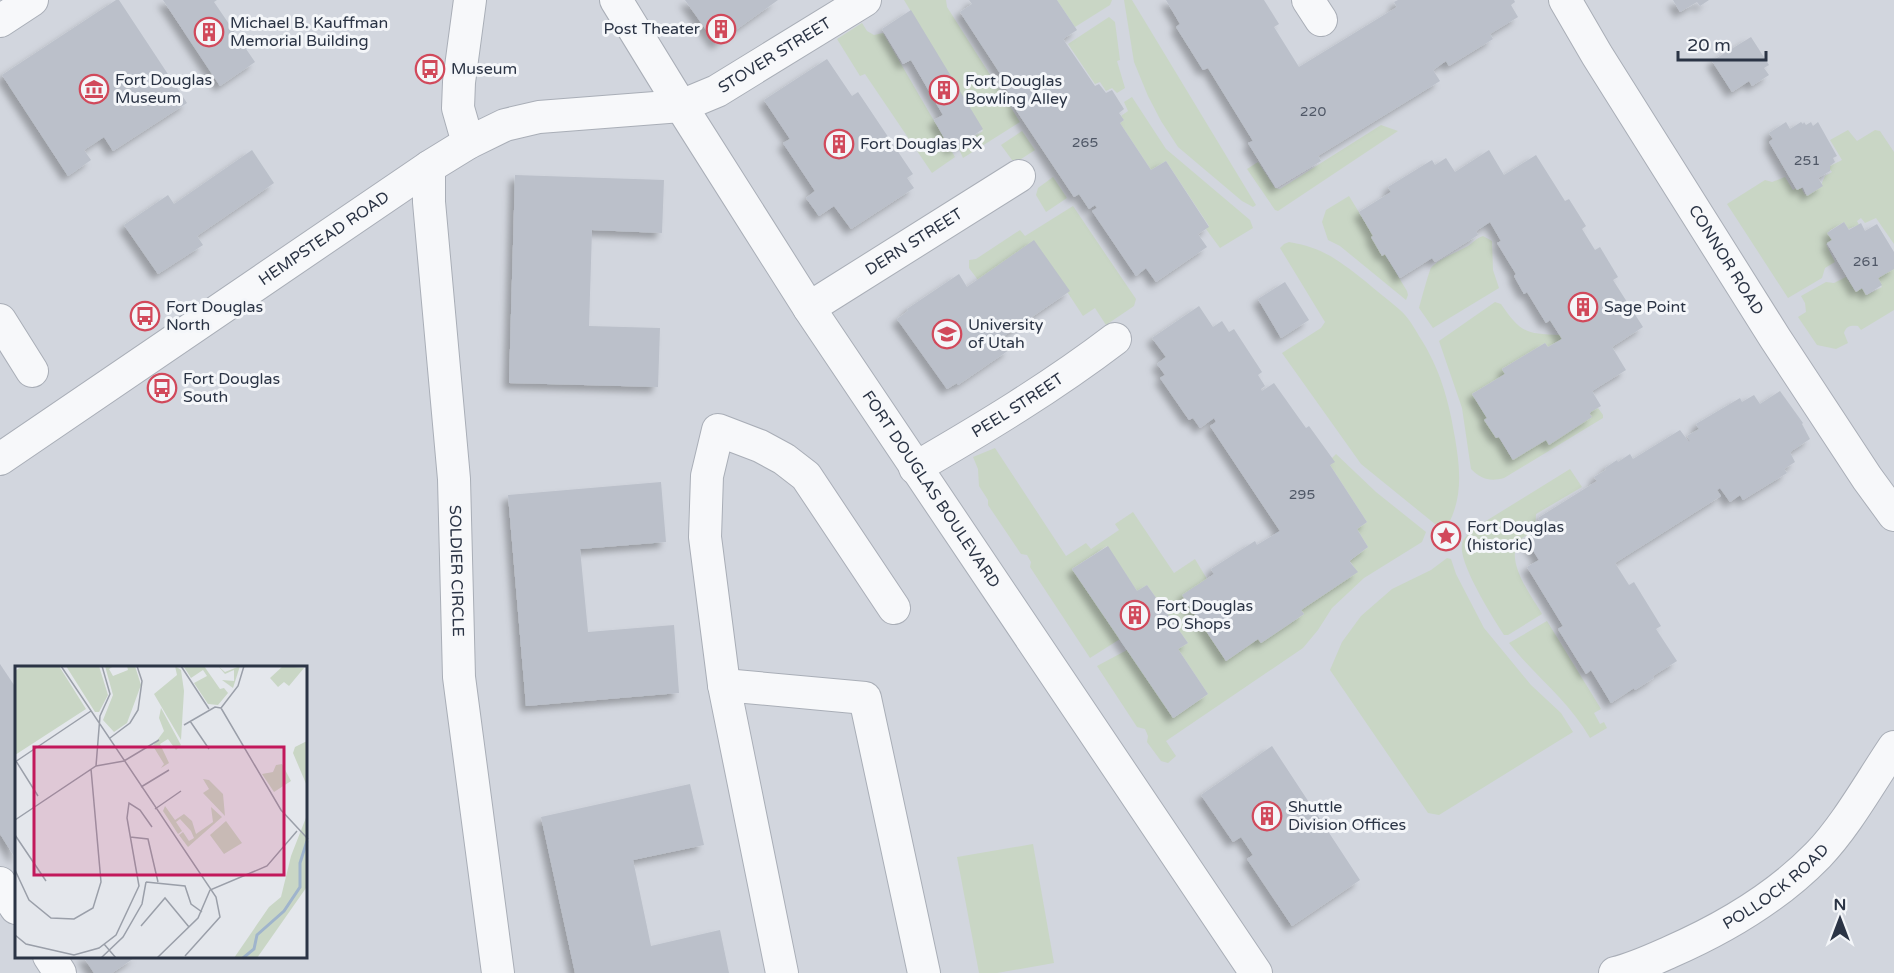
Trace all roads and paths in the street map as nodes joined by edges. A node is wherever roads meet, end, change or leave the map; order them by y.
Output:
1 (32, 0) edge
2 (470, 0) edge
3 (616, 0) edge
4 (865, 0) edge
5 (1565, 0) edge
6 (0, 21) edge
7 (681, 106) junction
8 (468, 143) junction
9 (429, 167) junction
10 (1019, 176) dead end
11 (809, 308) junction
12 (0, 320) edge
13 (1115, 339) dead end
14 (32, 371) dead end
15 (0, 459) edge
16 (915, 468) junction
17 (1894, 515) edge
18 (894, 608) dead end
19 (724, 685) junction
20 (1894, 747) edge
21 (0, 883) edge
22 (15, 906) edge
23 (50, 958) edge
24 (60, 973) edge
25 (498, 973) edge
26 (782, 973) edge
27 (924, 973) edge
28 (1256, 973) edge
29 (1615, 973) edge

1 - 6 street
2 - 8 street
3 - 7 street, FORT DOUGLAS BOULEVARD
4 - 7 street, STOVER STREET
5 - 17 street, CONNOR ROAD
7 - 8 street, HEMPSTEAD ROAD
7 - 11 street, FORT DOUGLAS BOULEVARD
8 - 9 street, HEMPSTEAD ROAD
9 - 15 street, HEMPSTEAD ROAD
9 - 25 street, SOLDIER CIRCLE
10 - 11 street, DERN STREET
11 - 16 street, FORT DOUGLAS BOULEVARD
12 - 14 street
13 - 16 street, PEEL STREET
16 - 28 street, FORT DOUGLAS BOULEVARD
18 - 19 street
19 - 26 street
19 - 27 street
20 - 29 street, POLLOCK ROAD
21 - 22 street
23 - 24 street

